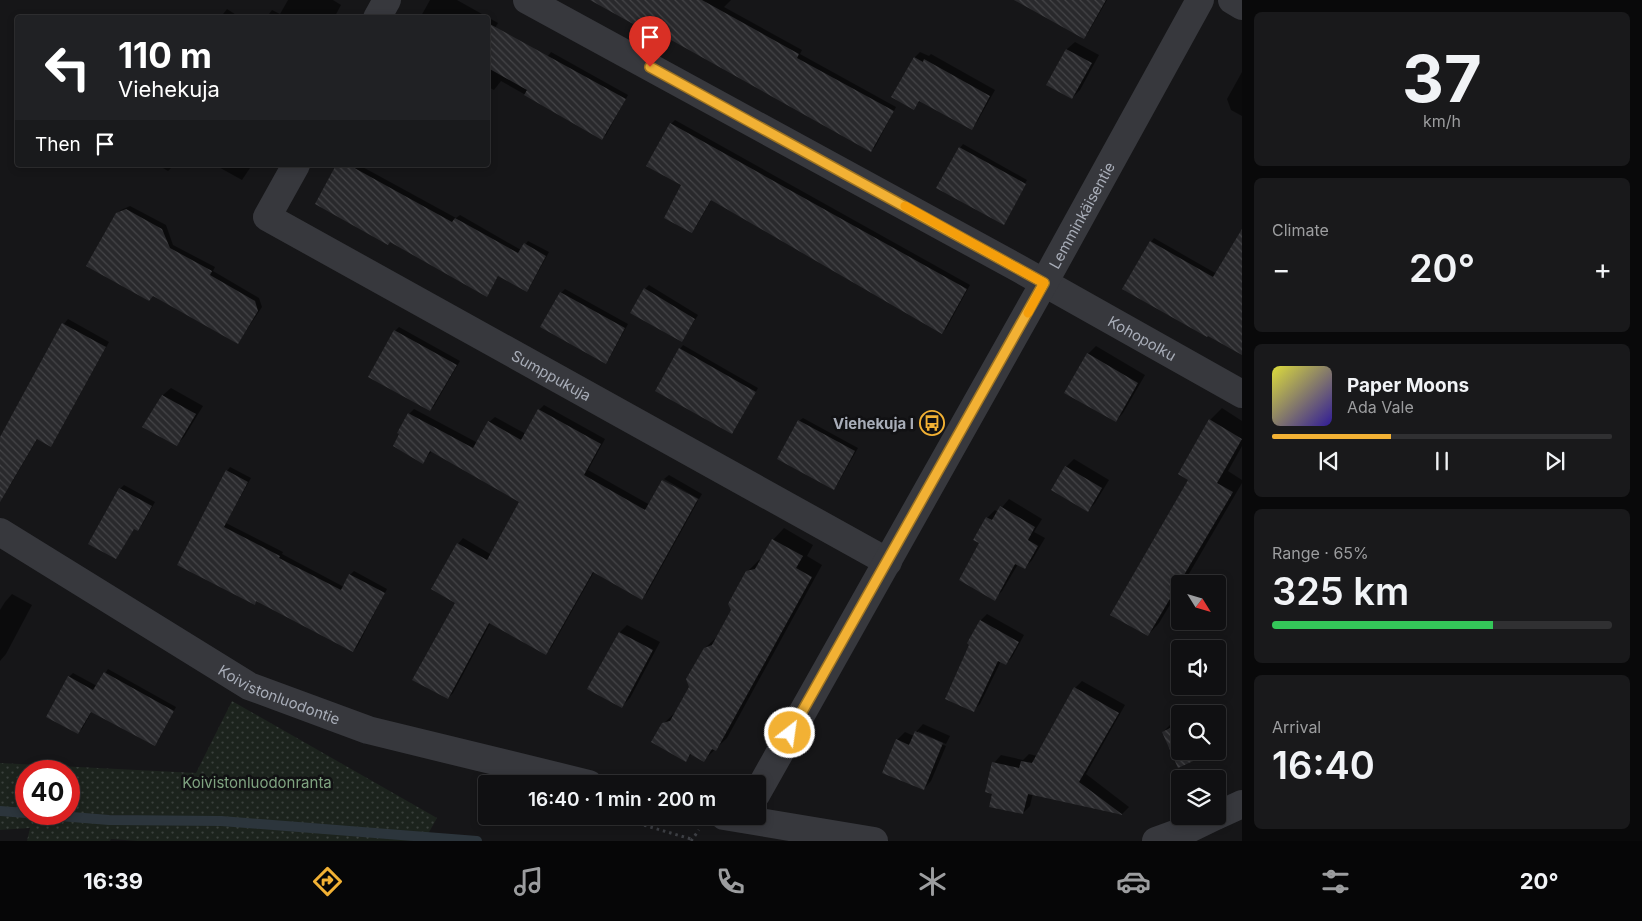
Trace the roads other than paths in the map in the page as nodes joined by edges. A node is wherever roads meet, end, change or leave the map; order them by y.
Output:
1 (387, 0) edge
2 (527, 0) edge
3 (1232, 0) edge
4 (1196, 2) edge
5 (1242, 6) edge
6 (379, 15) edge
7 (295, 167) edge
8 (1044, 283) junction
9 (1242, 394) edge
10 (0, 532) edge
11 (888, 562) junction
12 (553, 775) edge
13 (766, 777) edge
14 (1242, 804) edge
15 (1226, 812) edge
16 (760, 825) edge
17 (1198, 825) edge
18 (874, 841) edge
19 (1156, 841) edge

1 - 6 street
2 - 8 street, Kohopolku
3 - 5 street
4 - 8 street, Lemminkäisentie
7 - 11 street, Sumppukuja
8 - 9 street, Kohopolku
8 - 11 street, Lemminkäisentie
10 - 12 street, Koivistonluodontie
11 - 13 street, Lemminkäisentie
14 - 15 street
16 - 18 street
17 - 19 street

